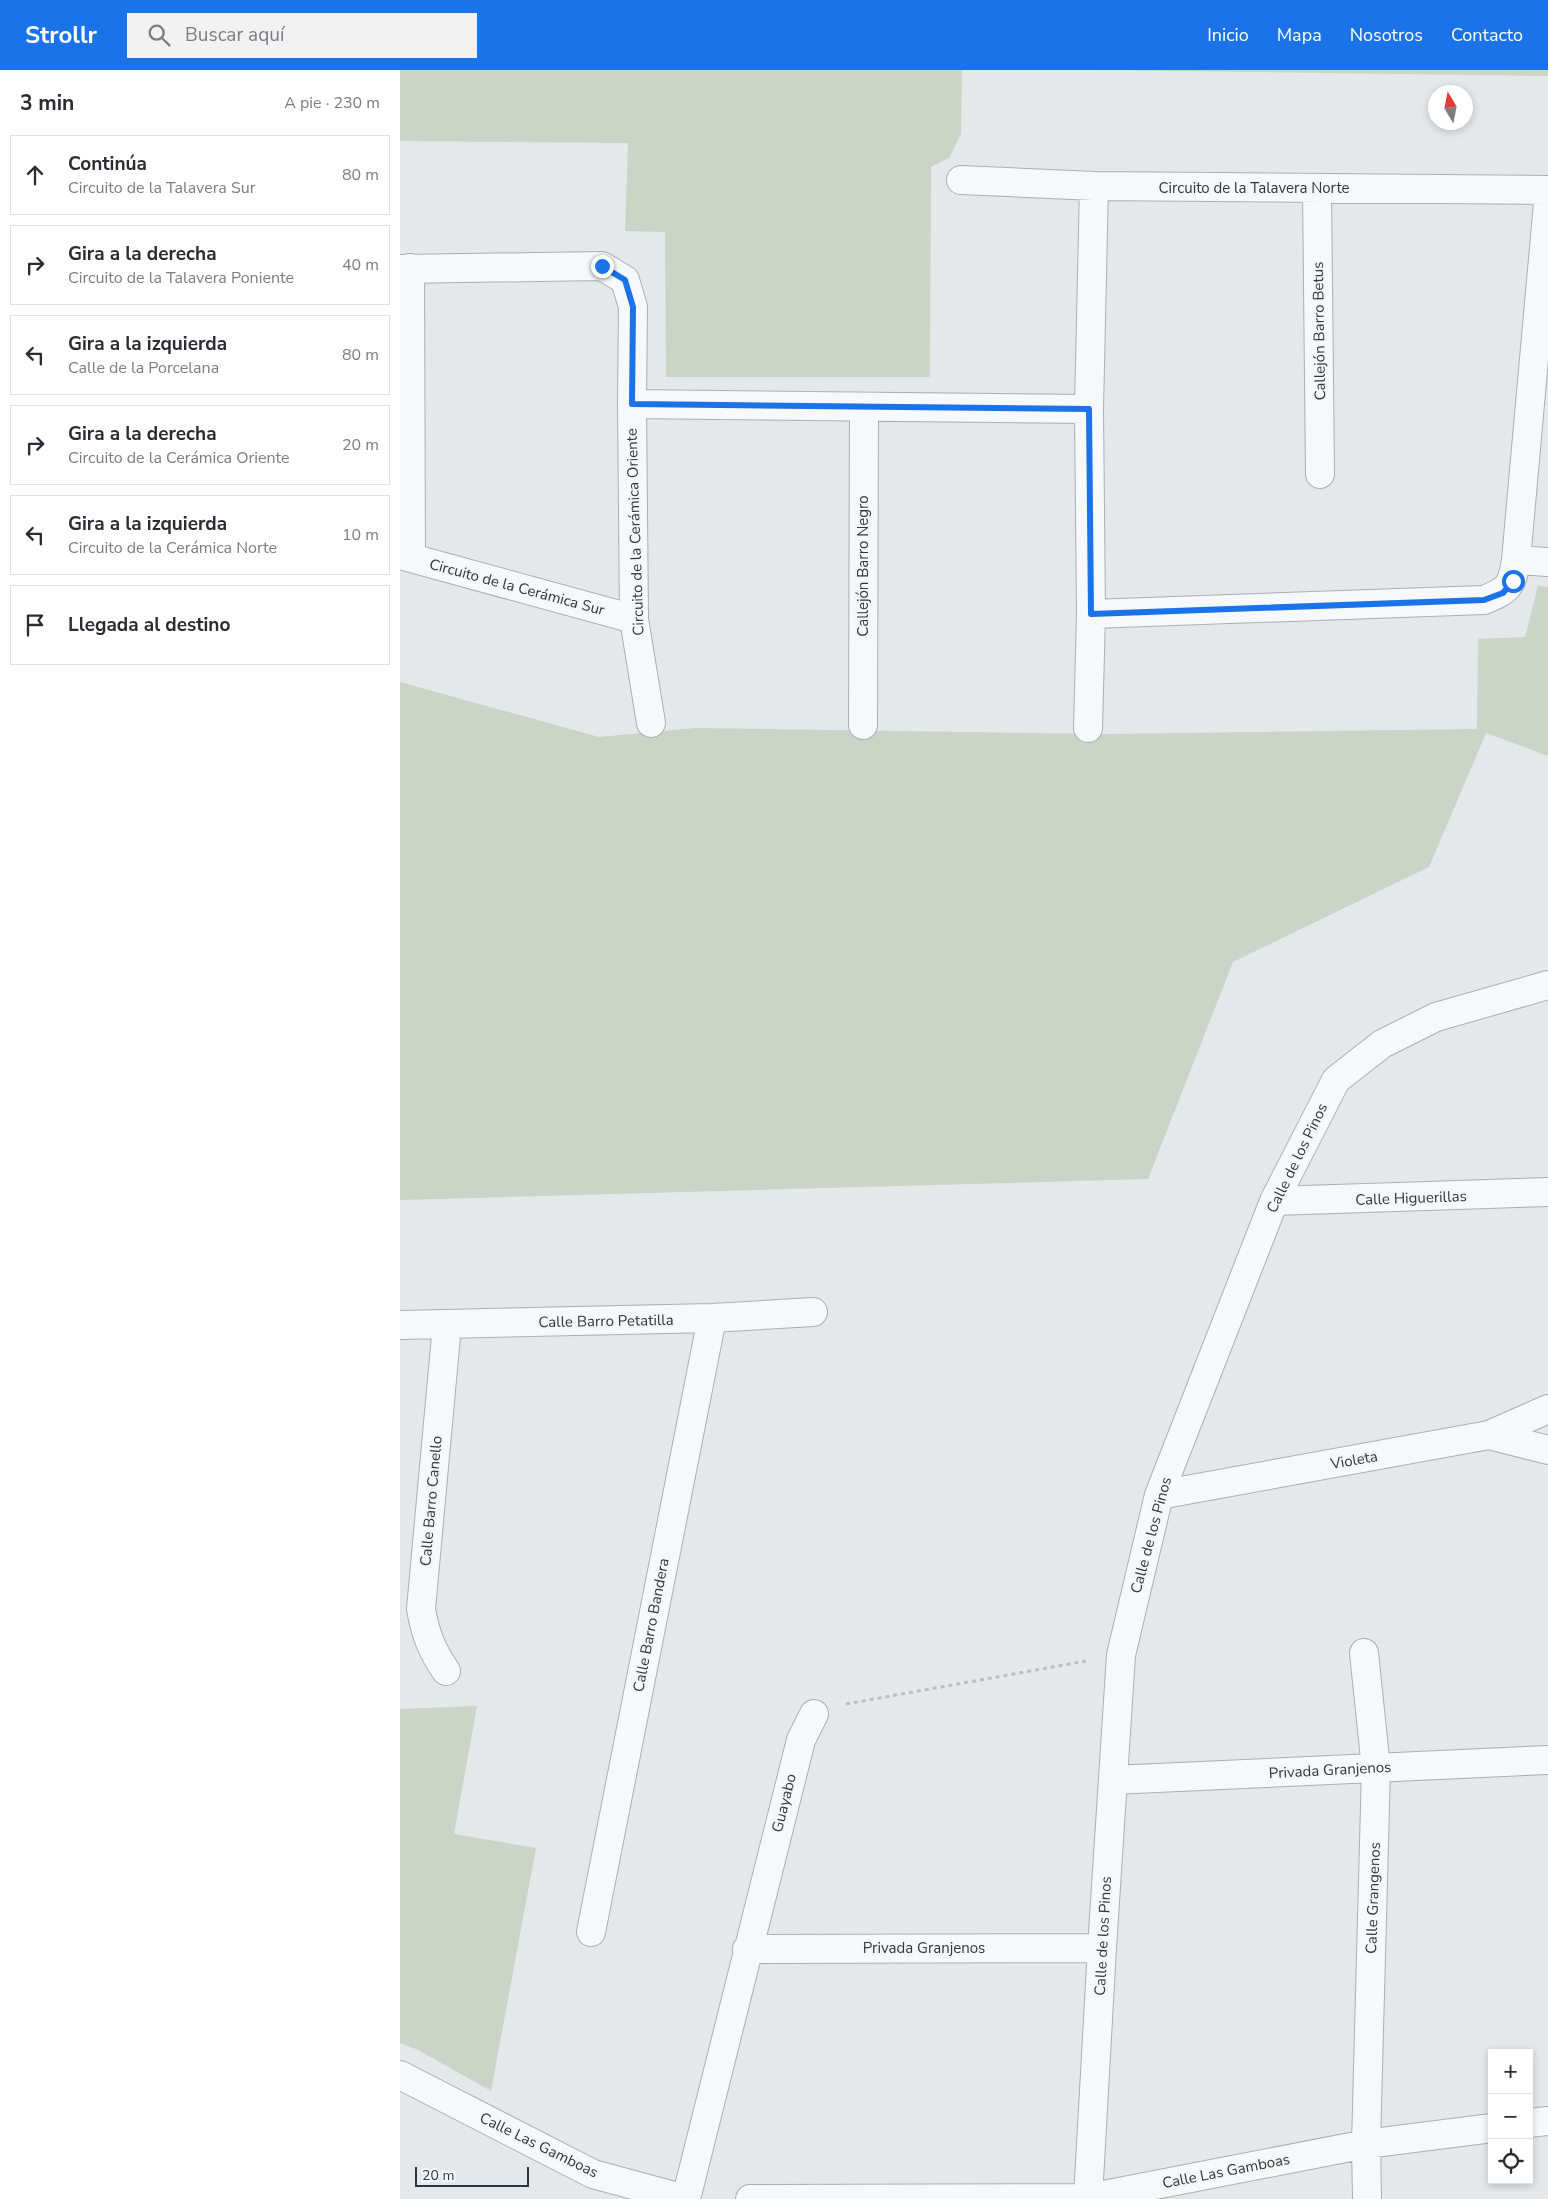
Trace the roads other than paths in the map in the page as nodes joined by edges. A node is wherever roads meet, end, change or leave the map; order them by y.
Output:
1 (961, 180) dead end
2 (1094, 186) junction
3 (1317, 188) junction
4 (1548, 190) edge
5 (1548, 203) edge
6 (405, 269) edge
7 (632, 404) junction
8 (864, 407) junction
9 (1089, 409) junction
10 (1320, 474) dead end
11 (405, 556) edge
12 (1516, 560) junction
13 (1548, 562) edge
14 (1091, 614) junction
15 (634, 619) junction
16 (651, 723) dead end
17 (863, 725) dead end
18 (1088, 728) dead end
19 (1548, 985) edge
20 (1548, 1192) edge
21 (1274, 1201) junction
22 (813, 1312) dead end
23 (712, 1318) junction
24 (400, 1325) edge
25 (446, 1325) junction
26 (1548, 1410) edge
27 (1489, 1435) junction
28 (1548, 1450) edge
29 (1159, 1496) junction
30 (1364, 1654) dead end
31 (446, 1671) dead end
32 (814, 1714) road end
33 (1548, 1760) edge
34 (1376, 1768) junction
35 (1113, 1780) junction
36 (591, 1932) dead end
37 (1102, 1948) junction
38 (747, 1949) junction
39 (400, 2075) edge
40 (1548, 2121) edge
41 (1533, 2123) edge
42 (1488, 2129) edge
43 (1366, 2144) junction
44 (1088, 2198) junction
45 (685, 2199) edge
46 (750, 2199) edge
47 (1367, 2199) edge

1 - 2 street, Circuito de la Talavera Norte
2 - 3 street, Circuito de la Talavera Norte
2 - 9 street
3 - 4 street, Circuito de la Talavera Norte
3 - 10 street, Callejón Barro Betus
5 - 12 street
6 - 7 street, Circuito de la Cerámica Oriente
6 - 11 street
7 - 8 street
7 - 15 street, Circuito de la Cerámica Oriente
8 - 9 street
8 - 17 street, Callejón Barro Negro
9 - 14 street
11 - 15 street, Circuito de la Cerámica Sur
12 - 13 street
12 - 14 street
14 - 18 street
15 - 16 street, Circuito de la Cerámica Oriente
19 - 21 street, Calle de los Pinos
20 - 21 street, Calle Higuerillas
21 - 29 street, Calle de los Pinos
22 - 23 street, Calle Barro Petatilla
23 - 25 street, Calle Barro Petatilla
23 - 36 street, Calle Barro Bandera
24 - 25 street, Calle Barro Petatilla
25 - 31 street, Calle Barro Canello
26 - 27 street
27 - 28 street, Violeta
27 - 29 street, Violeta
29 - 35 street, Calle de los Pinos
30 - 34 street, Calle Grangenos
32 - 38 street, Guayabo
33 - 34 street, Privada Granjenos
34 - 35 street, Privada Granjenos
34 - 43 street, Calle Grangenos
35 - 37 street, Calle de los Pinos
37 - 38 street, Privada Granjenos
37 - 44 street, Calle de los Pinos
38 - 45 street, Guayabo
39 - 45 street, Calle Las Gamboas
40 - 41 street
42 - 43 street, Calle Las Gamboas
43 - 44 street, Calle Las Gamboas
43 - 47 street, Calle Grangenos
44 - 46 street, Calle Las Gamboas

